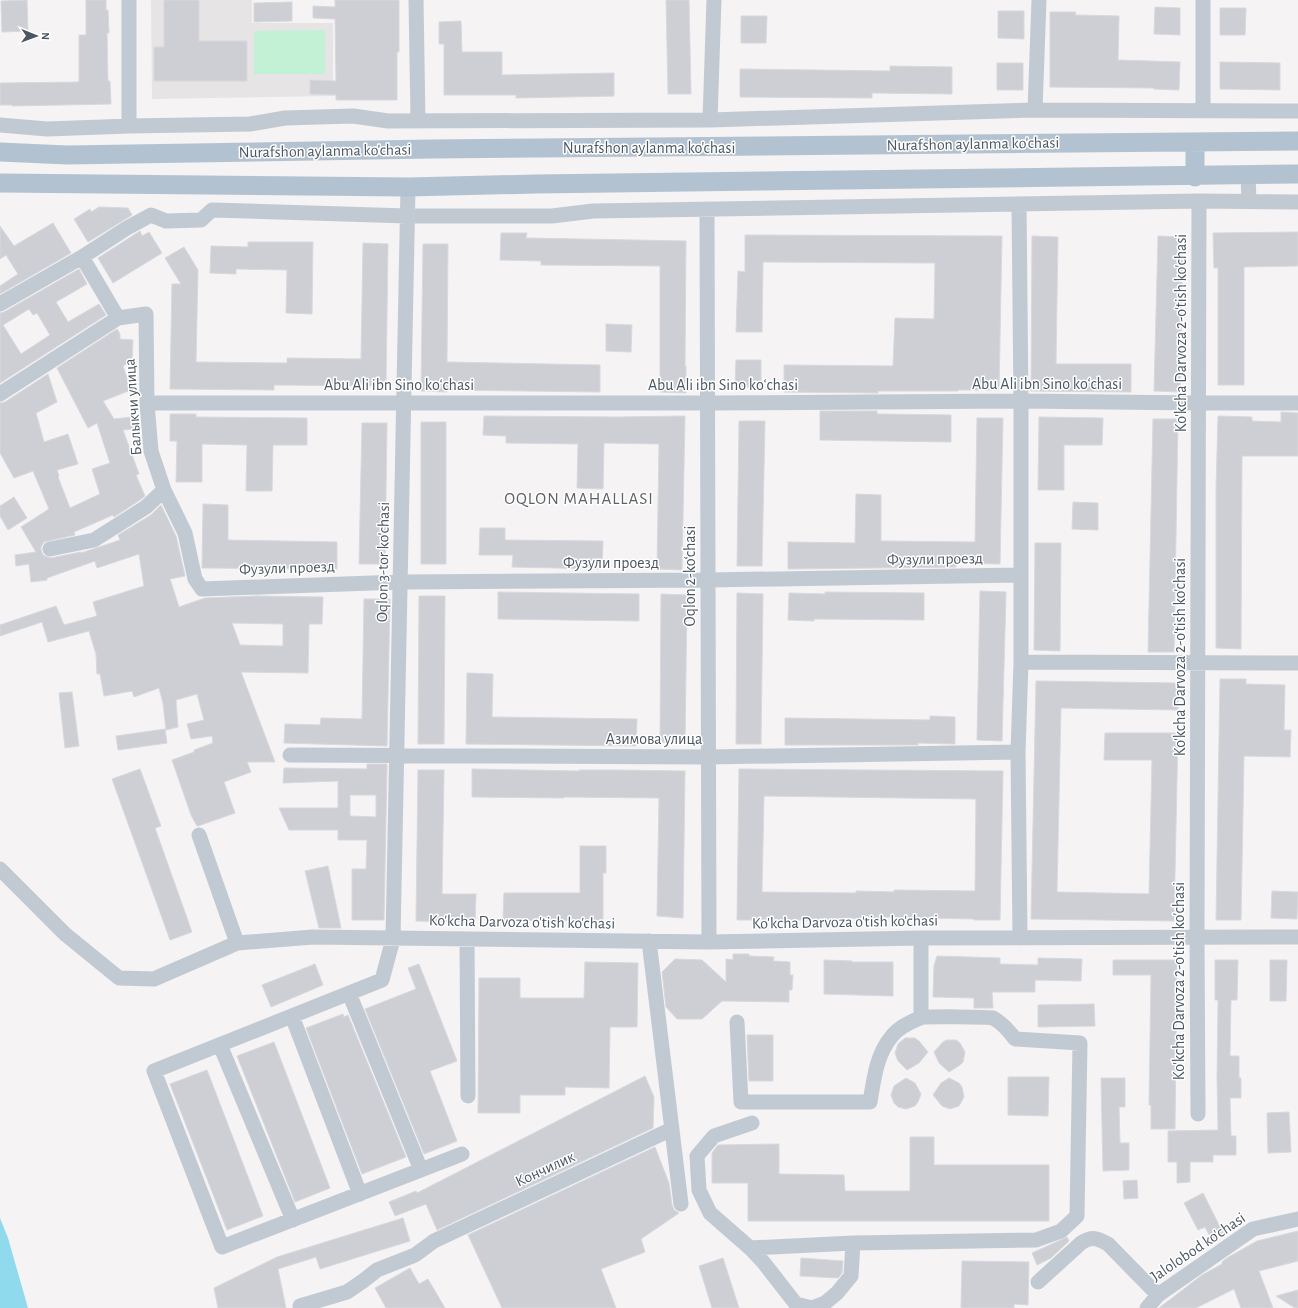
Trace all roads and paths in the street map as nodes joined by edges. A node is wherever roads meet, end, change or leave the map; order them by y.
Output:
1 (129, 0) edge
2 (416, 0) edge
3 (714, 0) edge
4 (1040, 0) edge
5 (1203, 0) edge
6 (1035, 110) junction
7 (1203, 110) junction
8 (1298, 111) edge
9 (710, 120) junction
10 (418, 122) junction
11 (0, 125) edge
12 (129, 126) junction
13 (1298, 141) edge
14 (1195, 142) junction
15 (0, 152) edge
16 (1298, 174) edge
17 (1248, 175) junction
18 (1195, 177) junction
19 (0, 182) edge
20 (408, 187) junction
21 (1199, 200) junction
22 (1249, 201) junction
23 (1298, 202) edge
24 (1019, 204) junction
25 (707, 209) junction
26 (408, 216) junction
27 (82, 257) junction
28 (0, 304) edge
29 (118, 318) junction
30 (0, 394) edge
31 (1021, 401) junction
32 (148, 403) junction
33 (404, 403) junction
34 (708, 403) junction
35 (1199, 403) junction
36 (1298, 403) edge
37 (164, 490) junction
38 (50, 549) dead end
39 (1020, 576) junction
40 (708, 580) junction
41 (400, 582) junction
42 (202, 589) joint
43 (1021, 662) junction
44 (1198, 663) junction
45 (1298, 663) edge
46 (1018, 752) junction
47 (290, 755) dead end
48 (397, 756) junction
49 (709, 757) junction
50 (199, 835) dead end
51 (0, 869) edge
52 (1197, 936) junction
53 (1298, 936) edge
54 (921, 938) junction
55 (1020, 938) junction
56 (393, 939) junction
57 (467, 939) junction
58 (649, 941) junction
59 (709, 942) junction
60 (237, 944) junction
61 (349, 994) junction
62 (292, 1016) junction
63 (921, 1017) junction
64 (737, 1022) dead end
65 (220, 1045) junction
66 (468, 1096) dead end
67 (1198, 1114) dead end
68 (752, 1123) dead end
69 (672, 1129) junction
70 (462, 1154) dead end
71 (421, 1170) junction
72 (360, 1194) junction
73 (681, 1204) dead end
74 (1298, 1219) edge
75 (293, 1220) junction
76 (853, 1243) junction
77 (750, 1248) junction
78 (1038, 1282) dead end
79 (1158, 1295) junction
80 (300, 1306) dead end
81 (796, 1306) edge
82 (1147, 1308) edge

1 - 12 street
2 - 10 street
3 - 9 street
4 - 6 street
5 - 7 street
6 - 7 street
6 - 9 street
7 - 8 street
9 - 10 street
10 - 12 street
11 - 12 street
13 - 14 main road, Nurafshon aylanma ko'chasi
14 - 15 main road, Nurafshon aylanma ko'chasi
14 - 18 main road
16 - 17 main road, Nurafshon aylanma ko'chasi
17 - 18 main road, Nurafshon aylanma ko'chasi
17 - 22 street
18 - 20 main road, Nurafshon aylanma ko'chasi
19 - 20 main road, Nurafshon aylanma ko'chasi
20 - 26 street, Oqlon 3-tor ko'chasi
21 - 22 street
21 - 24 street
21 - 35 street, Ko'kcha Darvoza 2-o'tish ko'chasi
22 - 23 street
24 - 25 street
24 - 31 street
25 - 26 street
25 - 34 street, Oqlon 2-ko‘chasi
26 - 27 street
26 - 33 street, Oqlon 3-tor ko'chasi
27 - 28 street
27 - 29 street
29 - 30 street, Балыкчи улица
29 - 32 street, Балыкчи улица
31 - 34 street, Abu Ali ibn Sino koʻchasi
31 - 35 street, Abu Ali ibn Sino koʻchasi
31 - 39 street
32 - 33 street, Abu Ali ibn Sino koʻchasi
32 - 37 street, Балыкчи улица
33 - 34 street, Abu Ali ibn Sino koʻchasi
33 - 41 street, Oqlon 3-tor ko'chasi
34 - 40 street, Oqlon 2-ko‘chasi
35 - 36 street, Abu Ali ibn Sino koʻchasi
35 - 44 street, Ko'kcha Darvoza 2-o'tish ko'chasi
37 - 38 street
37 - 42 street, Балыкчи улица
39 - 40 street, Фузули проезд
39 - 43 street
40 - 41 street, Фузули проезд
40 - 49 street, Oqlon 2-ko‘chasi
41 - 42 street, Фузули проезд
41 - 48 street, Oqlon 3-tor ko'chasi
43 - 44 street
43 - 46 street
44 - 45 street
44 - 52 street, Ko'kcha Darvoza 2-o'tish ko'chasi
46 - 49 street, Азимова улица
46 - 55 street
47 - 48 street, Азимова улица
48 - 49 street, Азимова улица
48 - 56 street, Oqlon 3-tor ko'chasi
49 - 59 street, Oqlon 2-ko‘chasi
50 - 60 street
51 - 60 street, Ko'kcha Darvoza o'tish ko'chasi
52 - 53 street, Ko'kcha Darvoza o'tish ko'chasi
52 - 55 street, Ko'kcha Darvoza o'tish ko'chasi
52 - 67 street, Ko'kcha Darvoza 2-o'tish ko'chasi
54 - 55 street, Ko'kcha Darvoza o'tish ko'chasi
54 - 59 street, Ko'kcha Darvoza o'tish ko'chasi
54 - 63 street
56 - 57 street, Ko'kcha Darvoza o'tish ko'chasi
56 - 60 street, Ko'kcha Darvoza o'tish ko'chasi
56 - 61 street, Oqlon 3-tor ko'chasi
57 - 58 street, Ko'kcha Darvoza o'tish ko'chasi
57 - 66 street
58 - 59 street, Ko'kcha Darvoza o'tish ko'chasi
58 - 69 street
61 - 62 street
61 - 71 street
62 - 65 street
62 - 72 street
63 - 64 street
63 - 76 street
65 - 75 street
65 - 75 street
68 - 77 street
69 - 73 street
69 - 80 street, Кончилик
70 - 71 street
71 - 72 street
72 - 75 street
74 - 79 street, Jalolobod ko'chasi
76 - 77 street
76 - 81 street
77 - 81 street
78 - 79 street
79 - 82 street, Jalolobod ko'chasi

